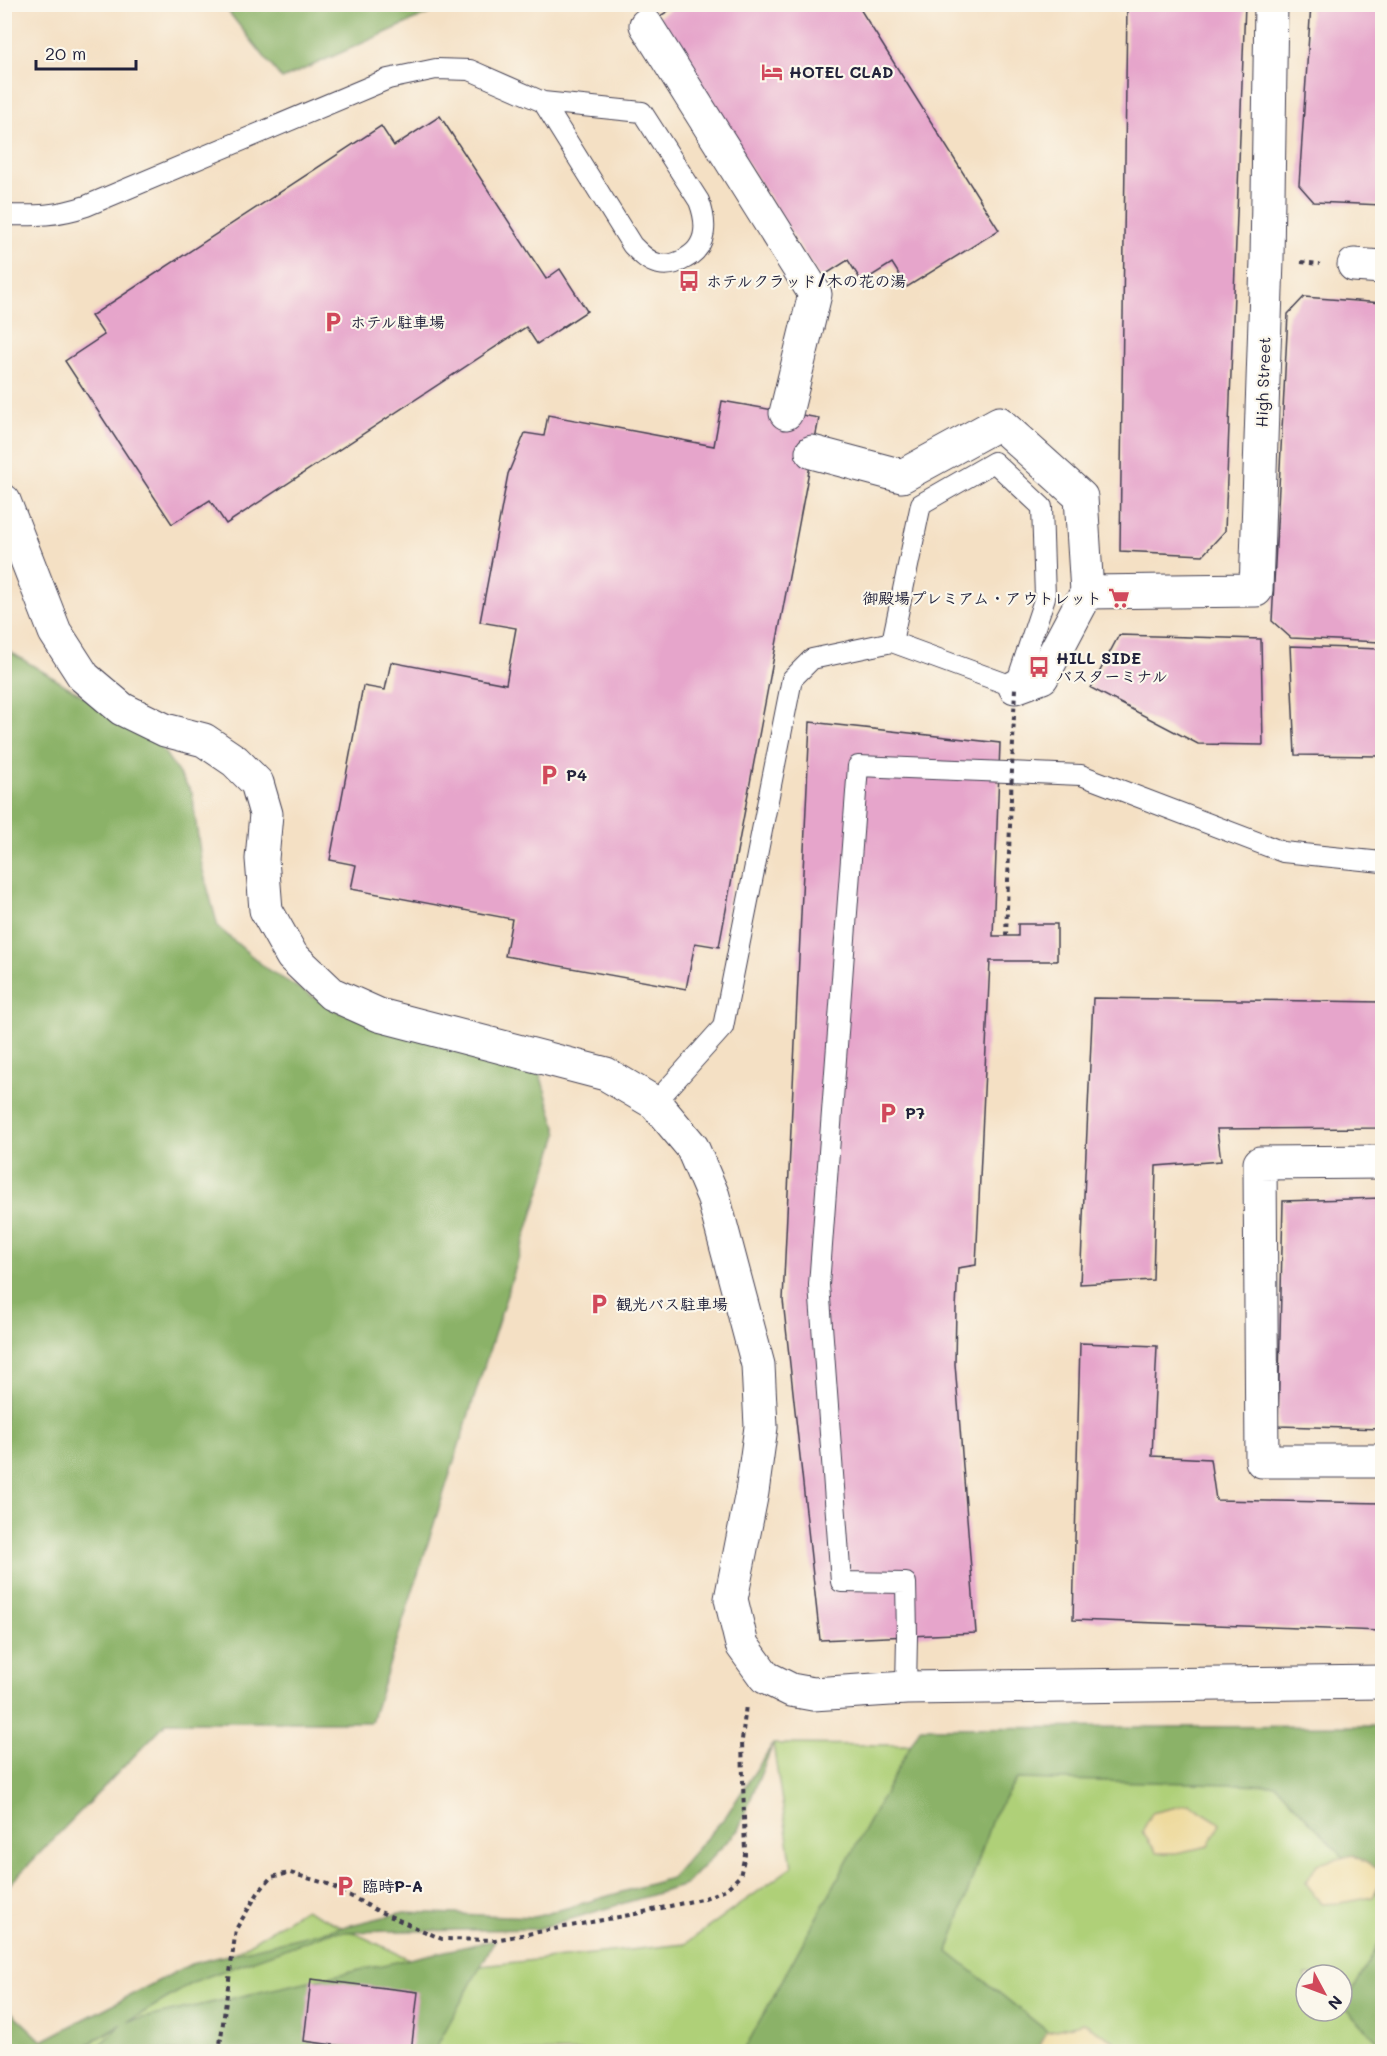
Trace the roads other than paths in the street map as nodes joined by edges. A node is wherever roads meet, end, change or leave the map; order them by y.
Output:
1 (1271, 4) edge
2 (646, 24) dead end
3 (543, 102) junction
4 (4, 215) edge
5 (786, 413) dead end
6 (812, 452) dead end
7 (4, 501) edge
8 (1087, 592) junction
9 (892, 642) junction
10 (1015, 687) junction
11 (1383, 862) edge
12 (655, 1103) junction
13 (1383, 1162) edge
14 (1383, 1461) edge
15 (1383, 1682) edge
16 (906, 1688) junction

1 - 8 street, High Street
2 - 5 street
3 - 3 lane
3 - 4 lane
6 - 8 street
7 - 12 street
8 - 10 street
9 - 10 lane
9 - 10 lane
9 - 12 lane
11 - 16 lane
12 - 16 street
13 - 14 street
15 - 16 street

